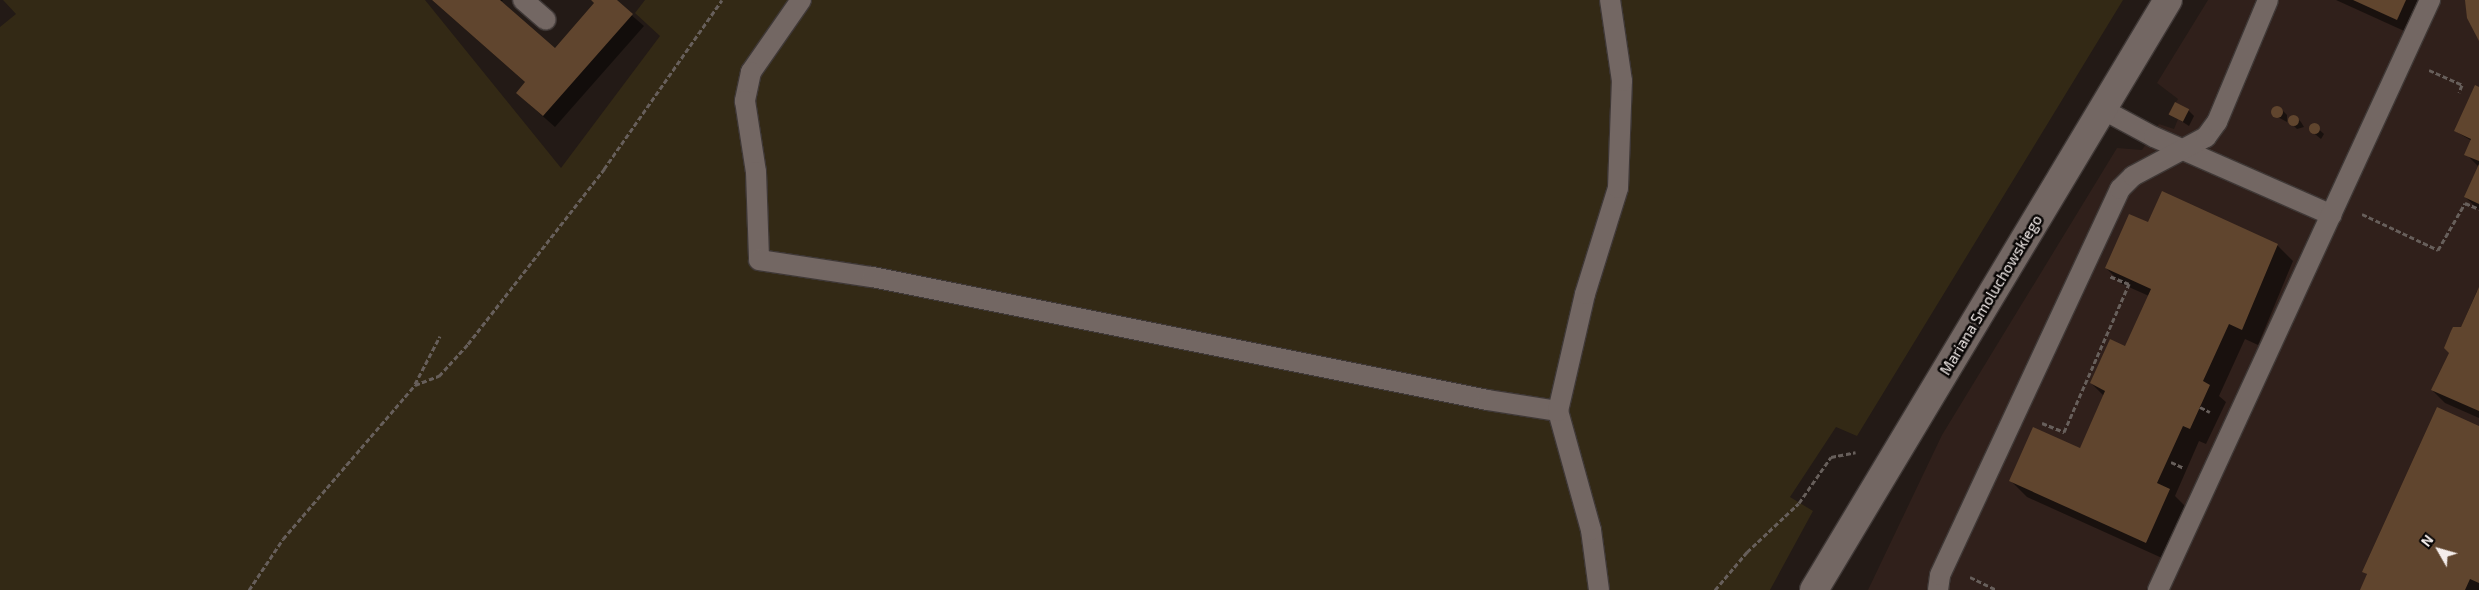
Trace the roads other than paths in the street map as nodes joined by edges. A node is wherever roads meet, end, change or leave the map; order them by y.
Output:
1 (523, 0) edge
2 (802, 0) edge
3 (1610, 0) edge
4 (2168, 0) edge
5 (2268, 0) edge
6 (2430, 0) edge
7 (546, 20) dead end
8 (2102, 109) junction
9 (2184, 150) junction
10 (2332, 216) junction
11 (1558, 411) junction
12 (1599, 590) edge
13 (1814, 590) edge
14 (1938, 590) edge
15 (2158, 590) edge

1 - 7 lane
2 - 11 lane
3 - 11 lane
4 - 8 street, Mariana Smoluchowskiego
5 - 9 lane
6 - 10 lane
8 - 9 lane
8 - 13 street, Mariana Smoluchowskiego
9 - 10 lane
9 - 14 lane
10 - 15 lane
11 - 12 lane

